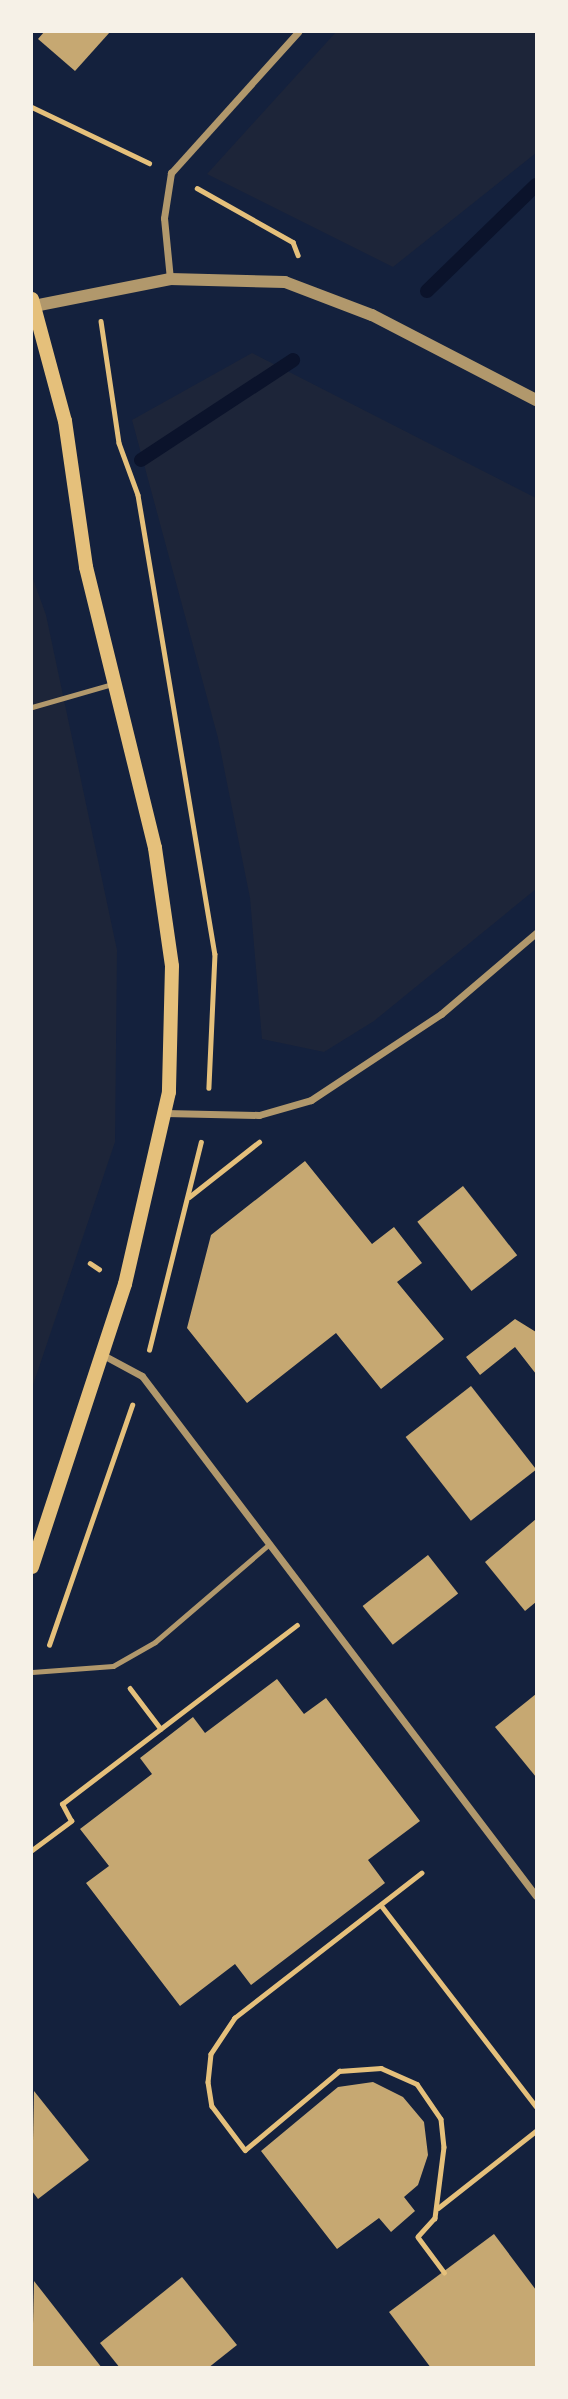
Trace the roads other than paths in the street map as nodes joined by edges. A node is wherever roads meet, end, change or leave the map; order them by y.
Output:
1 (298, 32) edge
2 (170, 279) junction
3 (33, 303) edge
4 (537, 400) edge
5 (115, 684) junction
6 (32, 707) edge
7 (537, 933) edge
8 (164, 1113) junction
9 (103, 1355) junction
10 (267, 1546) junction
11 (32, 1567) edge
12 (32, 1672) edge
13 (537, 1896) edge

1 - 2 street
2 - 3 street
2 - 4 street
3 - 5 main road
5 - 6 lane
5 - 8 main road
7 - 8 street
8 - 9 main road
9 - 10 street
9 - 11 main road
10 - 12 lane
10 - 13 street

